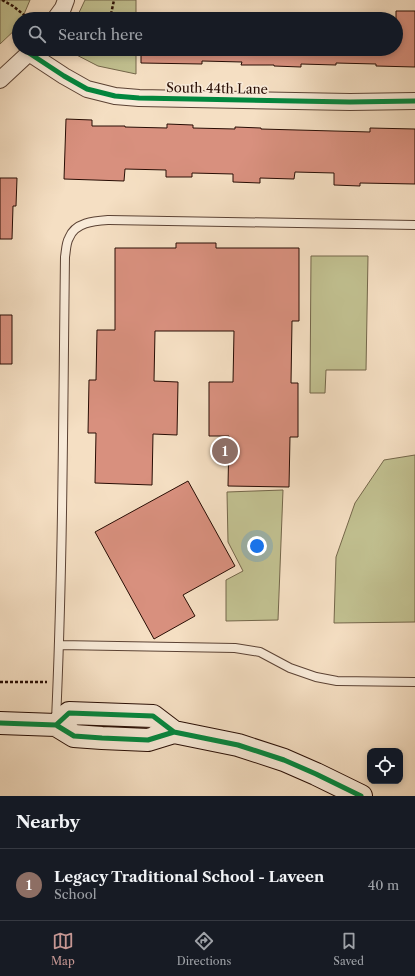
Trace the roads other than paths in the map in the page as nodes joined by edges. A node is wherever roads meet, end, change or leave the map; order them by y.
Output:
1 (66, 0) edge
2 (60, 12) edge
3 (26, 56) edge
4 (38, 56) edge
5 (0, 80) edge
6 (415, 101) edge
7 (415, 225) edge
8 (59, 645) junction
9 (415, 682) edge
10 (0, 723) edge
11 (56, 725) junction
12 (361, 796) edge

1 - 2 street
3 - 5 street
4 - 6 street, South 44th Lane
7 - 8 lane
8 - 9 lane
8 - 11 lane
10 - 11 street
11 - 12 street

